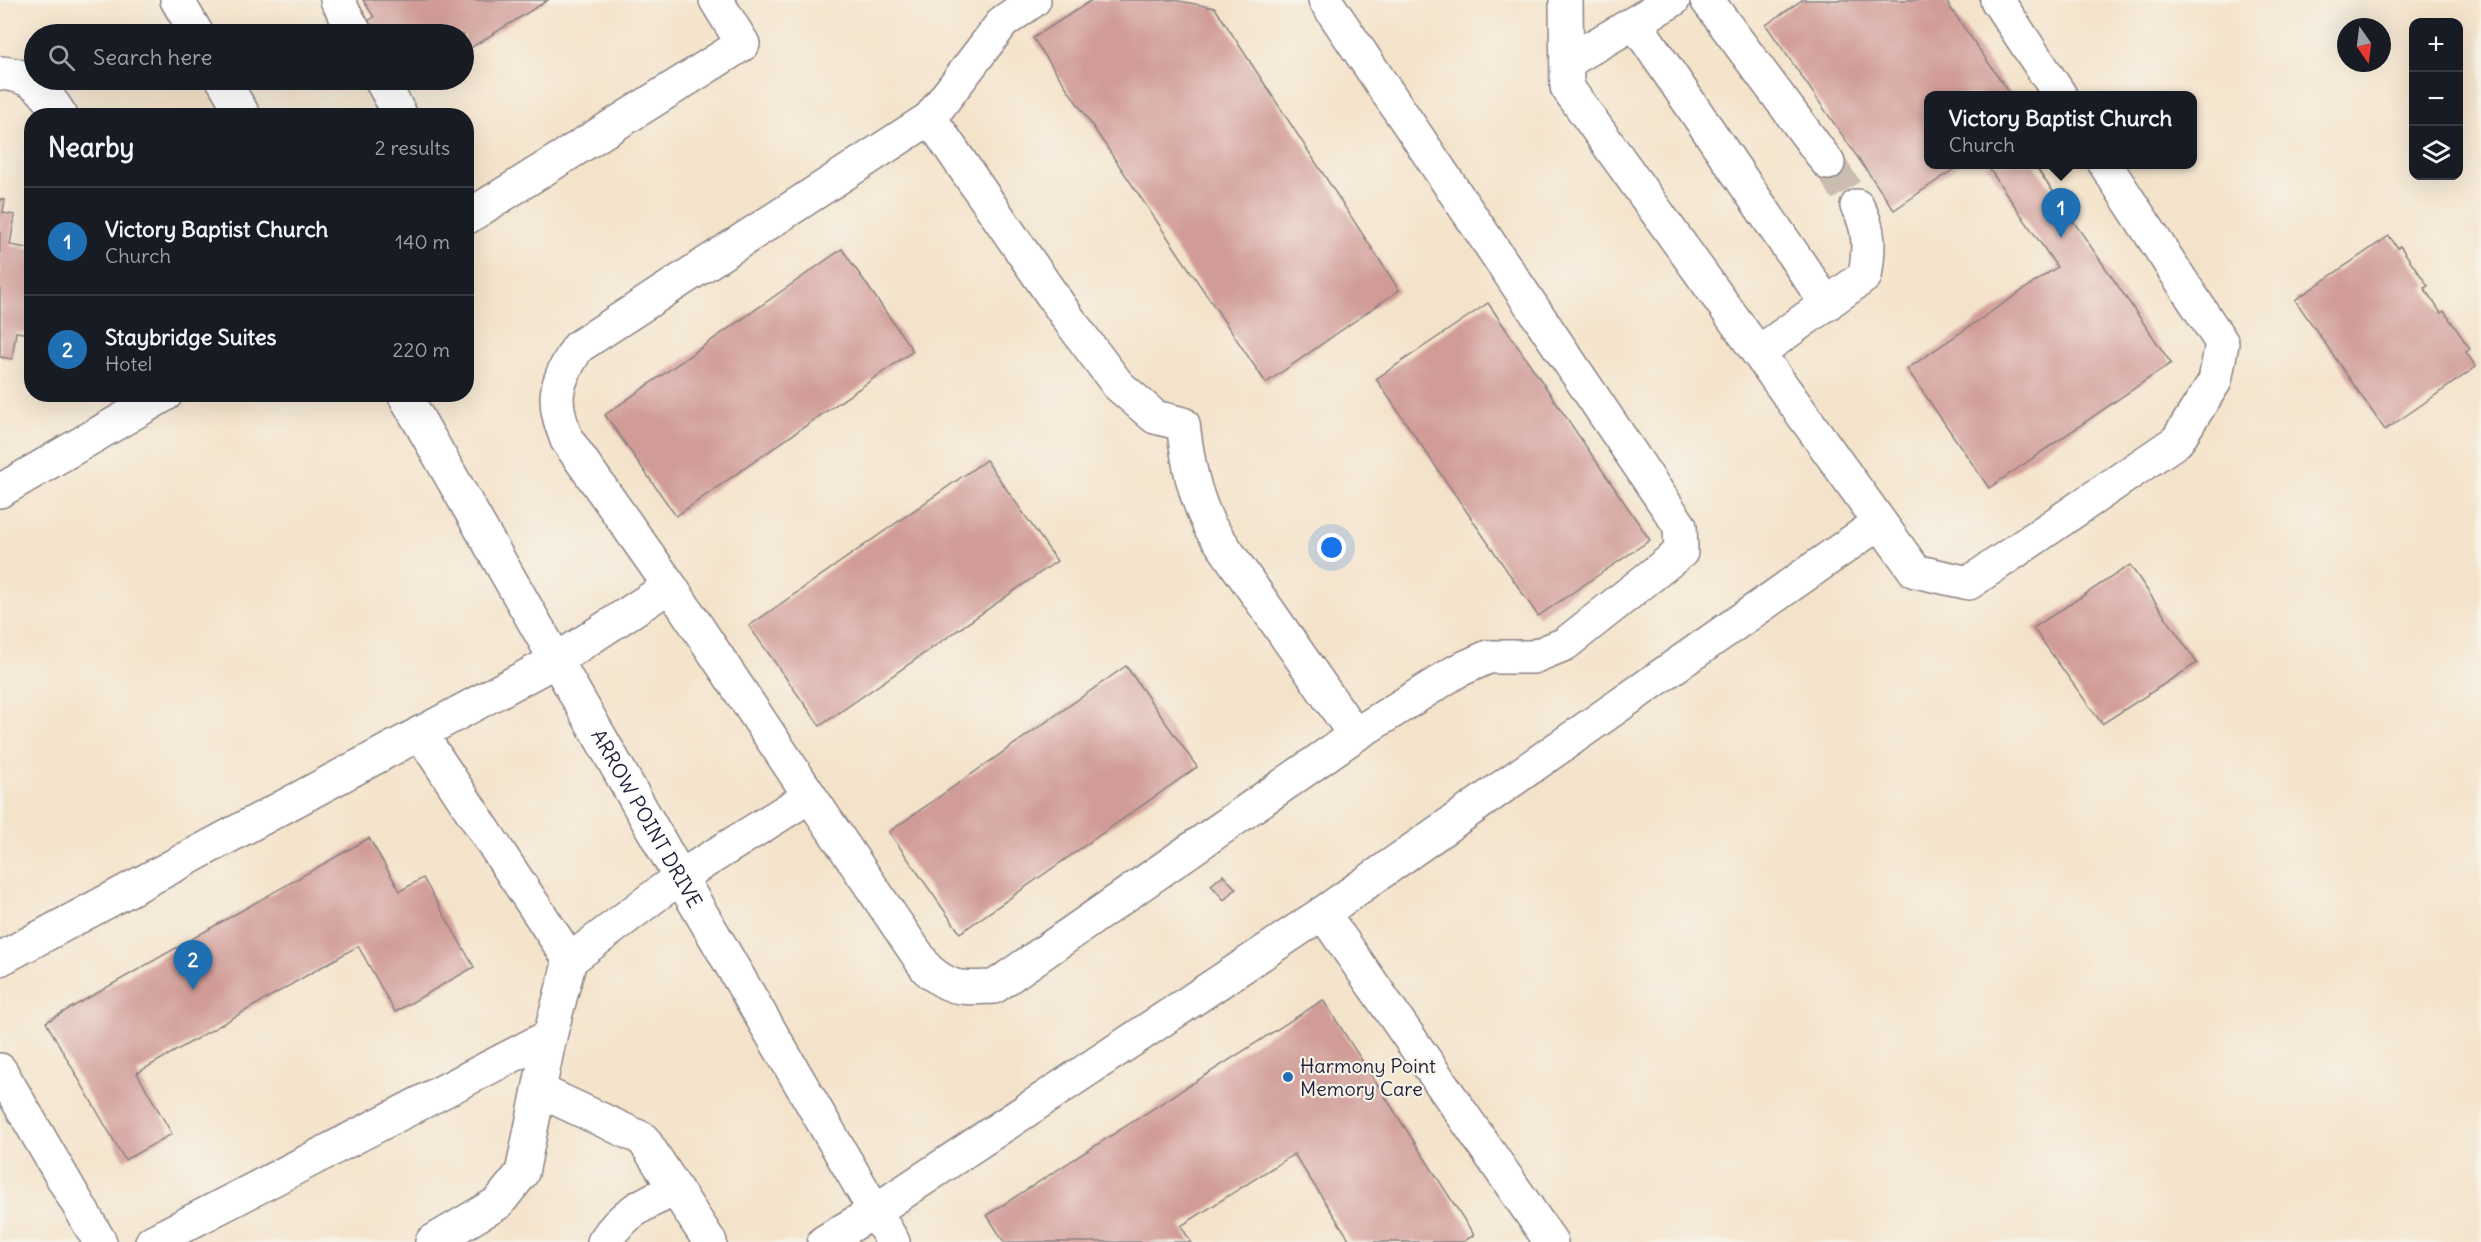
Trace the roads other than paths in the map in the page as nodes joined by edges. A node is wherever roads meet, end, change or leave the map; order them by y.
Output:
1 (177, 0) edge
2 (337, 0) edge
3 (716, 0) edge
4 (1034, 0) edge
5 (1326, 0) edge
6 (1566, 0) edge
7 (1673, 0) edge
8 (1707, 0) edge
9 (1997, 0) edge
10 (1635, 23) junction
11 (191, 24) edge
12 (350, 24) edge
13 (1567, 62) junction
14 (0, 73) edge
15 (24, 77) edge
16 (42, 90) edge
17 (229, 90) edge
18 (387, 90) edge
19 (2057, 91) edge
20 (56, 108) edge
21 (239, 108) edge
22 (397, 108) edge
23 (930, 117) junction
24 (1828, 163) tunnel mouth
25 (2108, 169) edge
26 (1857, 206) tunnel mouth
27 (474, 213) edge
28 (1827, 304) junction
29 (1758, 353) junction
30 (147, 402) edge
31 (409, 402) edge
32 (0, 491) edge
33 (1879, 523) junction
34 (669, 586) junction
35 (555, 661) junction
36 (420, 733) junction
37 (1355, 735) junction
38 (810, 796) junction
39 (680, 877) junction
40 (1323, 913) junction
41 (0, 960) edge
42 (570, 960) junction
43 (550, 1036) junction
44 (0, 1070) edge
45 (540, 1091) junction
46 (675, 1190) junction
47 (875, 1211) junction
48 (100, 1242) edge
49 (152, 1242) edge
50 (432, 1242) edge
51 (604, 1242) edge
52 (710, 1242) edge
53 (824, 1242) edge
54 (893, 1242) edge
55 (1551, 1242) edge

1 - 11 street
2 - 12 street
3 - 27 street
4 - 23 street
5 - 37 street
6 - 13 street
7 - 10 street
8 - 24 street
9 - 19 street
10 - 13 street
10 - 28 street
13 - 29 street
14 - 15 street
16 - 20 street
17 - 21 street
18 - 22 street
23 - 34 street
23 - 37 street
25 - 33 street
26 - 28 street
28 - 29 street
29 - 33 street
30 - 32 street
31 - 35 street, ARROW POINT DRIVE
33 - 40 street
34 - 35 street
34 - 38 street
35 - 36 street
35 - 39 street, ARROW POINT DRIVE
36 - 41 street
36 - 42 street
37 - 38 street
38 - 39 street
39 - 42 street
39 - 47 street, ARROW POINT DRIVE
40 - 47 street
40 - 55 street
42 - 43 street
43 - 45 street
43 - 49 street
44 - 48 street
45 - 46 street
45 - 50 street
46 - 51 street
46 - 52 street
47 - 53 street
47 - 54 street, ARROW POINT DRIVE

